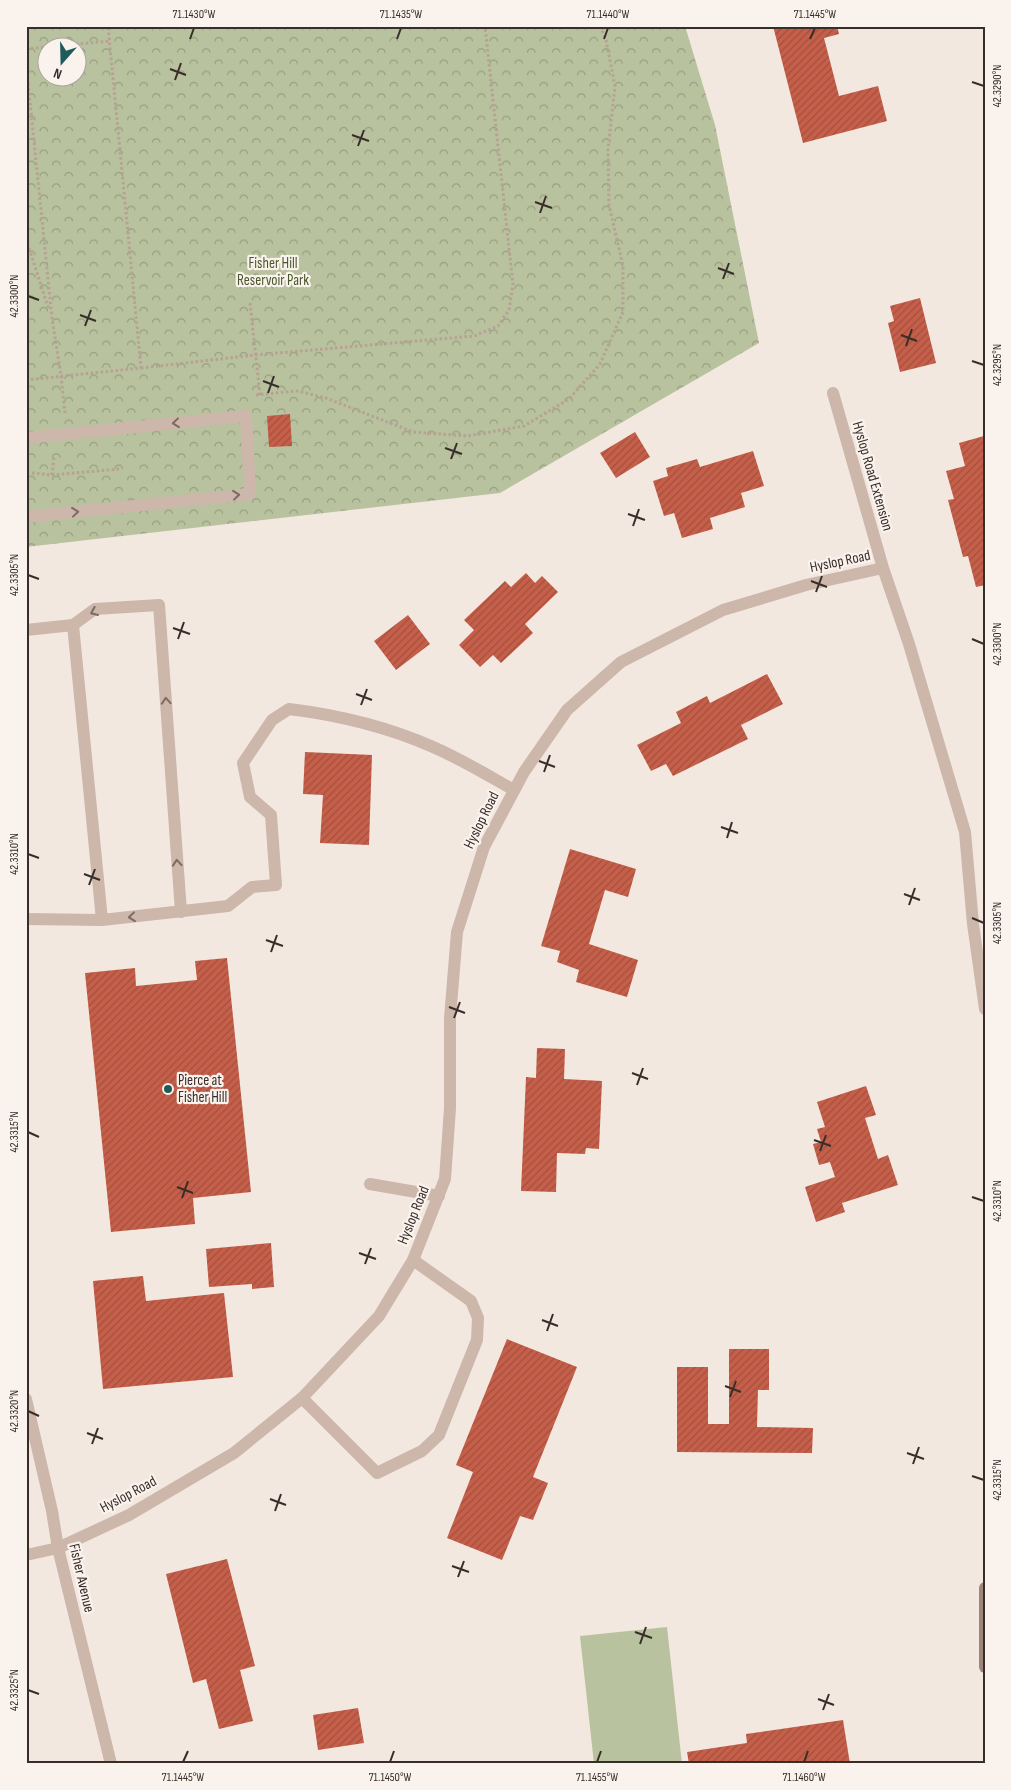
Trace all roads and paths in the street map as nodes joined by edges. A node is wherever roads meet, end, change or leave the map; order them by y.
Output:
1 (108, 26) edge
2 (485, 26) edge
3 (600, 26) edge
4 (110, 41) junction
5 (26, 49) edge
6 (26, 63) edge
7 (26, 239) edge
8 (250, 303) dead end
9 (52, 318) junction
10 (256, 355) junction
11 (141, 368) junction
12 (61, 376) junction
13 (26, 380) edge
14 (833, 393) dead end
15 (260, 395) junction
16 (250, 396) dead end
17 (65, 415) dead end
18 (26, 438) edge
19 (119, 469) dead end
20 (32, 472) dead end
21 (26, 517) edge
22 (883, 568) junction
23 (73, 624) junction
24 (26, 630) edge
25 (514, 790) junction
26 (181, 912) junction
27 (26, 919) edge
28 (102, 920) junction
29 (985, 1009) edge
30 (370, 1184) dead end
31 (439, 1196) junction
32 (413, 1260) junction
33 (26, 1398) edge
34 (302, 1398) junction
35 (58, 1548) junction
36 (26, 1555) edge
37 (985, 1588) edge
38 (985, 1666) edge
39 (111, 1764) edge

1 - 4 path
2 - 10 path
3 - 15 path
4 - 5 path
4 - 11 path
6 - 9 path
7 - 9 path
8 - 10 path
9 - 12 path
10 - 11 path
10 - 15 path
11 - 12 path
12 - 13 path
12 - 17 path
14 - 22 street, Hyslop Road Extension
15 - 16 path
21 -> 18 street
19 - 20 path
22 - 25 street, Hyslop Road
22 - 29 street, Hyslop Road
23 - 24 street
26 -> 23 street
23 - 28 street
25 - 26 street
25 - 31 street, Hyslop Road
26 -> 28 street
27 - 28 street
30 - 31 street
31 - 32 street, Hyslop Road
32 - 34 street, Hyslop Road
32 - 34 street
33 - 35 street, Fisher Avenue
34 - 35 street, Hyslop Road
35 - 36 street, Hyslop Road
35 - 39 street, Fisher Avenue
37 - 38 main road

